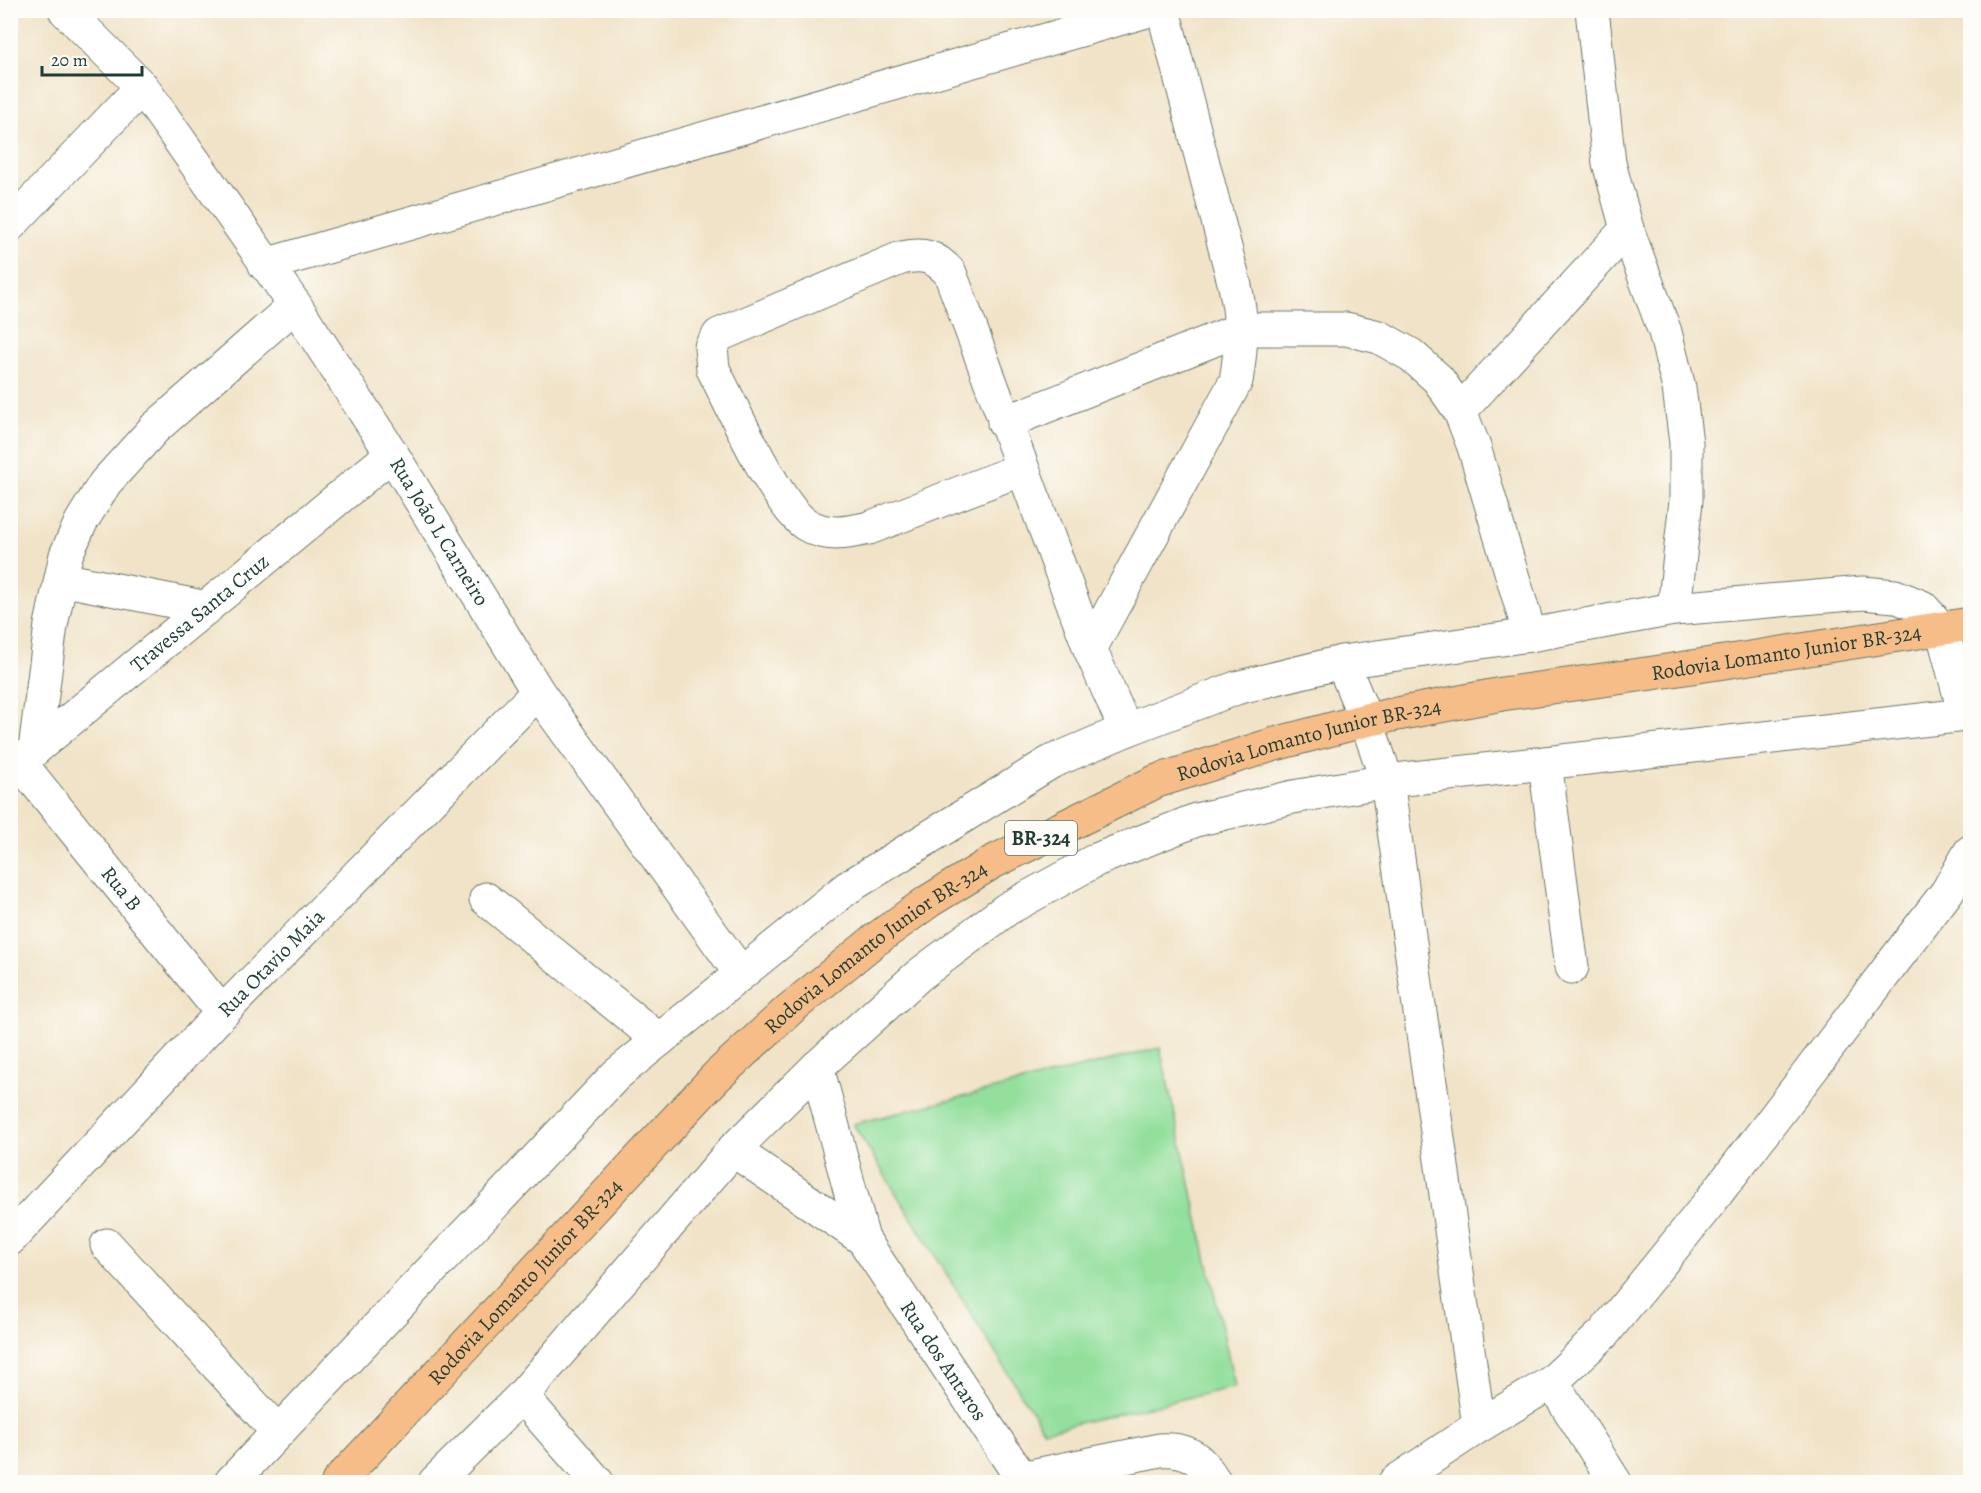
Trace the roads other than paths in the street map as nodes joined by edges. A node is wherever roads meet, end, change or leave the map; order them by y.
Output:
1 (65, 10) edge
2 (1150, 10) edge
3 (1163, 10) edge
4 (1592, 10) edge
5 (142, 87) junction
6 (10, 225) edge
7 (1627, 230) junction
8 (265, 265) junction
9 (295, 305) junction
10 (1241, 329) junction
11 (1460, 411) junction
12 (1004, 423) junction
13 (392, 454) junction
14 (1022, 468) junction
15 (61, 579) junction
16 (207, 608) junction
17 (1674, 609) junction
18 (1956, 626) edge
19 (1530, 635) junction
20 (1090, 649) junction
21 (1342, 662) junction
22 (538, 692) junction
23 (1968, 719) edge
24 (1366, 720) junction
25 (1126, 730) junction
26 (22, 762) edge
27 (1545, 763) junction
28 (1387, 781) junction
29 (1971, 852) edge
30 (486, 899) dead end
31 (1572, 967) dead end
32 (741, 974) junction
33 (222, 1013) junction
34 (659, 1040) junction
35 (817, 1067) junction
36 (733, 1150) junction
37 (10, 1239) edge
38 (863, 1239) junction
39 (107, 1245) dead end
40 (1552, 1382) junction
41 (522, 1396) junction
42 (1479, 1426) junction
43 (278, 1432) junction
44 (1207, 1471) edge
45 (1023, 1480) edge
46 (231, 1482) edge
47 (338, 1482) edge
48 (435, 1482) edge
49 (597, 1482) edge
50 (1395, 1482) edge
51 (1615, 1482) edge

1 - 5 street, Rua João L Carneiro
2 - 8 street
3 - 10 street
4 - 7 street
5 - 6 street
5 - 8 street, Rua João L Carneiro
7 - 11 street
7 - 17 street
8 - 9 street, Rua João L Carneiro
9 - 13 street, Rua João L Carneiro
9 - 15 street
10 - 11 street
10 - 12 street
10 - 20 street
11 - 19 street
12 - 14 street
12 - 14 street
13 - 16 street, Travessa Santa Cruz
13 - 22 street, Rua João L Carneiro
14 - 20 street
15 - 16 street
15 - 26 street
16 - 26 street, Travessa Santa Cruz
17 - 18 street
17 - 19 street
18 - 23 street
18 - 24 highway, Rodovia Lomanto Junior BR-324 / BR-324
19 - 21 street
20 - 25 street
21 - 24 street
21 - 25 street
22 - 32 street, Rua João L Carneiro
22 - 33 street, Rua Otavio Maia
23 - 27 street
24 - 28 street
24 - 47 highway, Rodovia Lomanto Junior BR-324 / BR-324
25 - 32 street
26 - 33 street, Rua B
27 - 28 street
27 - 31 street
28 - 35 street
28 - 42 street
29 - 40 street
30 - 34 street
32 - 34 street
33 - 37 street, Rua Otavio Maia
34 - 43 street
35 - 36 street
35 - 38 street, Rua dos Antaros
36 - 38 street, Rua dos Antaros
36 - 41 street
38 - 45 street, Rua dos Antaros
39 - 43 street
40 - 42 street
40 - 51 street
41 - 48 street
41 - 49 street
42 - 50 street
43 - 46 street
44 - 45 street

